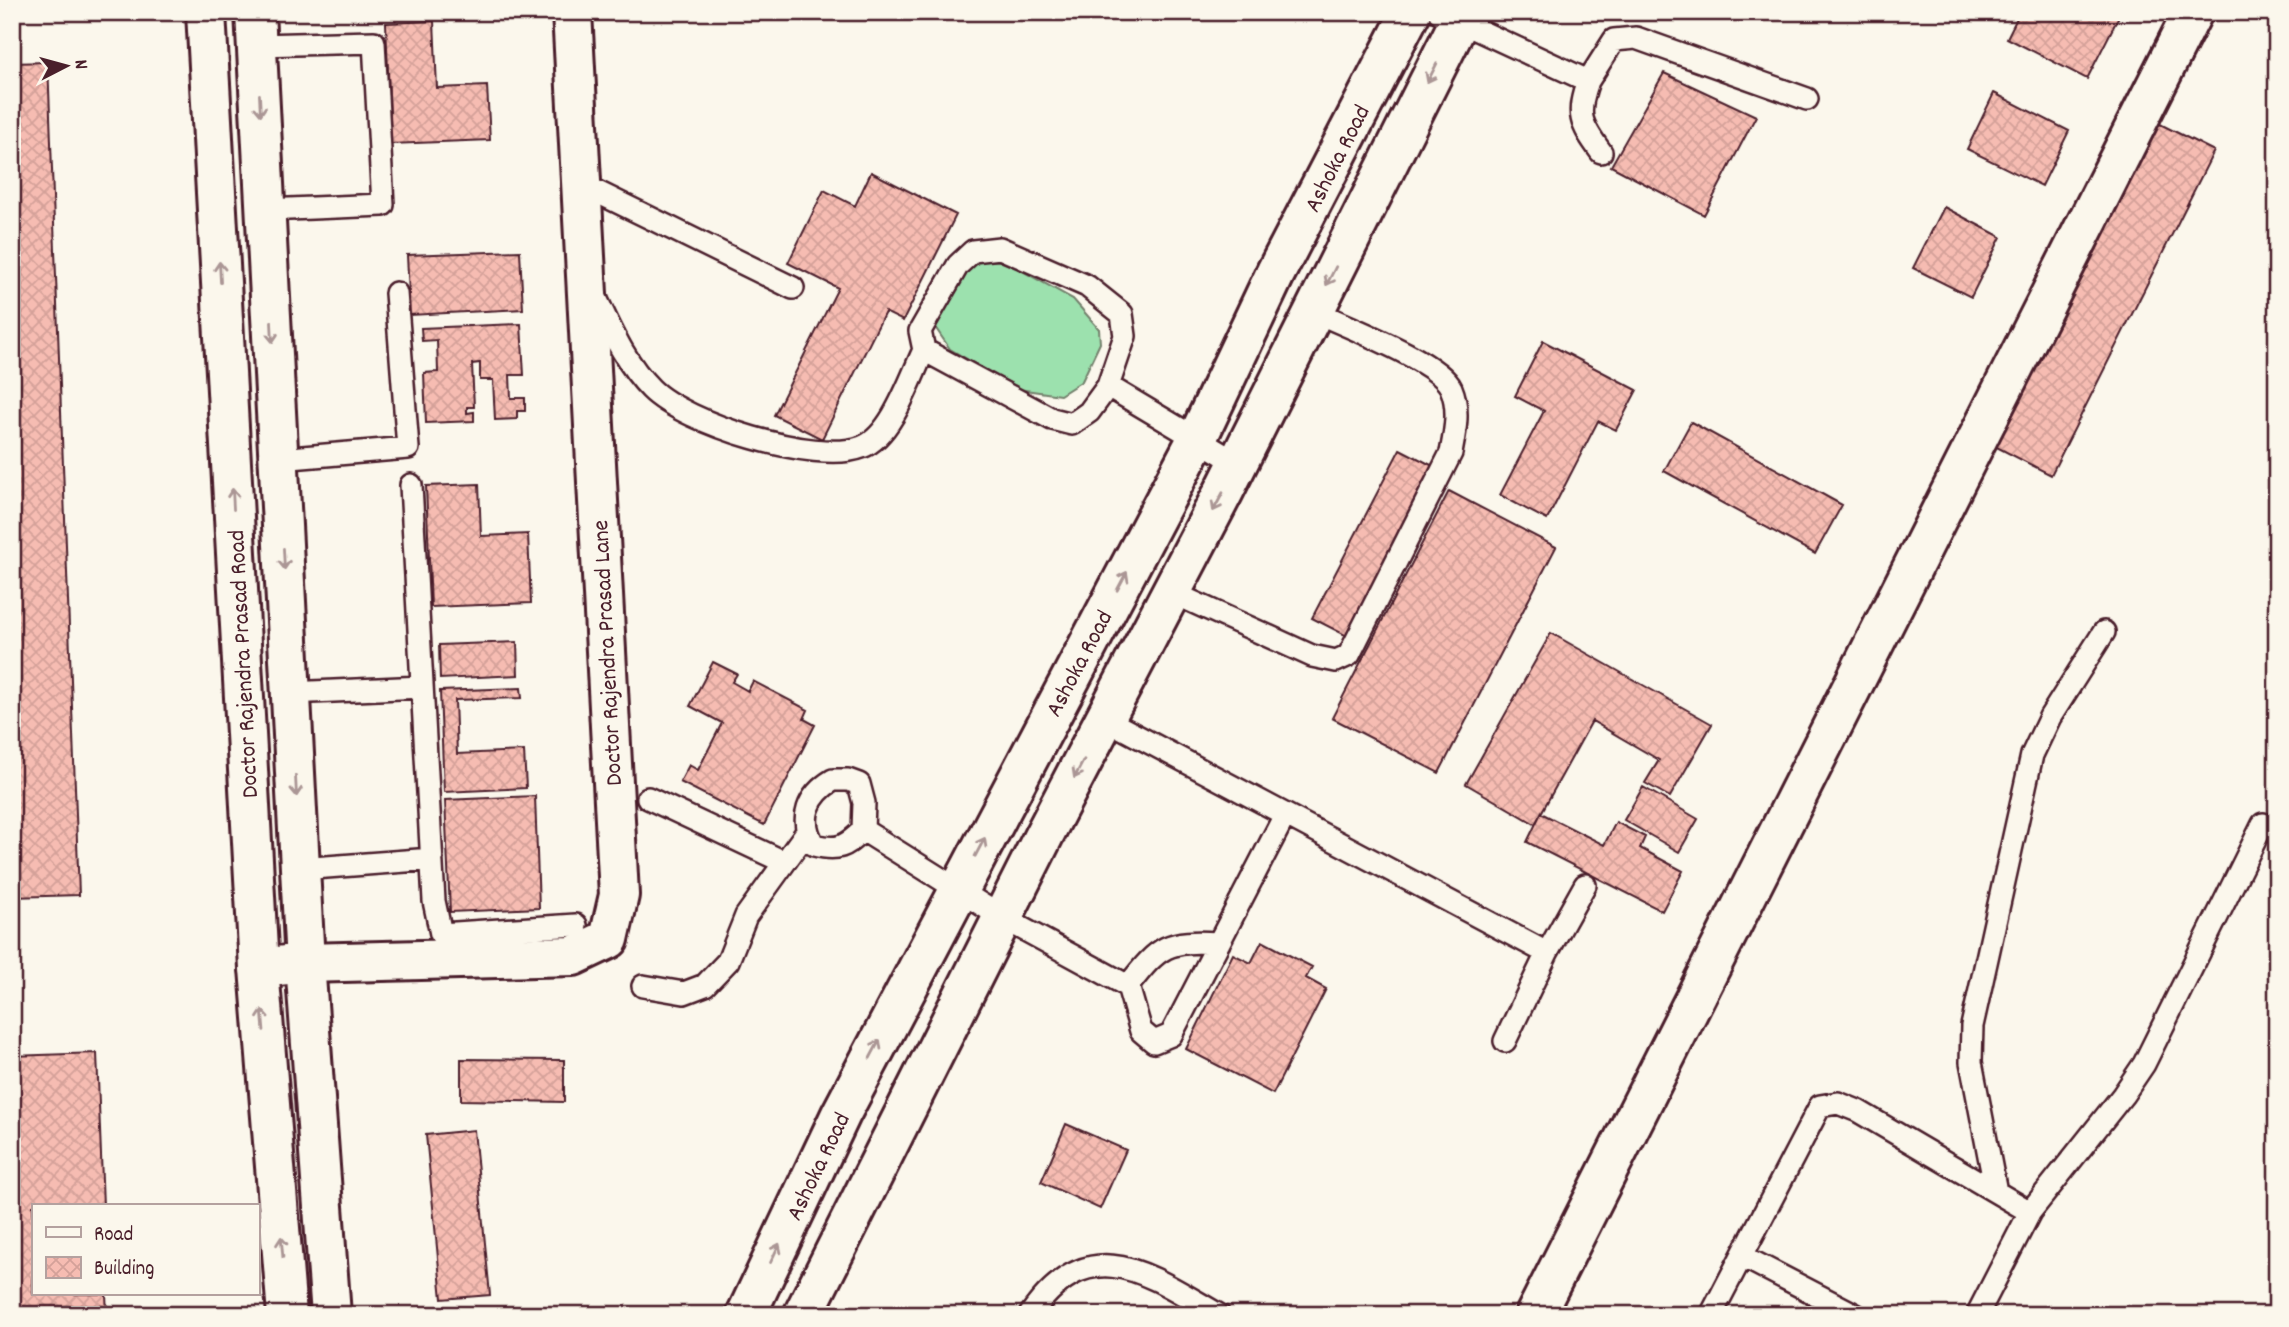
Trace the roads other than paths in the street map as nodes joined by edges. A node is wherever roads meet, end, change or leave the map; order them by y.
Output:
1 (206, 12) edge
2 (573, 12) edge
3 (1412, 12) edge
4 (2193, 12) edge
5 (1454, 16) edge
6 (256, 29) edge
7 (1588, 81) junction
8 (1807, 99) dead end
9 (1601, 152) dead end
10 (583, 185) junction
11 (265, 211) junction
12 (586, 278) junction
13 (793, 288) dead end
14 (396, 293) dead end
15 (1314, 311) junction
16 (924, 350) junction
17 (1108, 386) junction
18 (1197, 439) junction
19 (279, 459) junction
20 (1237, 463) junction
21 (411, 485) dead end
22 (1171, 592) junction
23 (2104, 632) dead end
24 (422, 687) junction
25 (290, 692) junction
26 (1105, 719) junction
27 (648, 798) dead end
28 (1285, 814) junction
29 (2263, 824) dead end
30 (863, 830) junction
31 (806, 833) junction
32 (432, 859) junction
33 (783, 862) junction
34 (300, 869) junction
35 (1585, 885) dead end
36 (958, 891) junction
37 (1003, 918) junction
38 (576, 925) dead end
39 (1219, 943) junction
40 (1547, 953) junction
41 (305, 963) junction
42 (259, 968) junction
43 (643, 986) dead end
44 (1128, 986) junction
45 (1505, 1041) dead end
46 (1996, 1192) junction
47 (2030, 1212) junction
48 (1742, 1255) junction
49 (287, 1315) edge
50 (331, 1315) edge
51 (746, 1315) edge
52 (803, 1315) edge
53 (1030, 1315) edge
54 (1220, 1315) edge
55 (1535, 1315) edge
56 (1711, 1315) edge
57 (1856, 1315) edge
58 (1977, 1315) edge

42 -> 1 main road, Doctor Rajendra Prasad Road
2 - 10 main road, Doctor Rajendra Prasad Lane
3 - 18 main road, Ashoka Road
4 - 55 main road
5 - 7 lane
5 -> 15 main road, Ashoka Road
6 -> 11 main road, Doctor Rajendra Prasad Road
6 - 11 lane
7 - 8 lane
7 - 9 lane
10 - 12 main road, Doctor Rajendra Prasad Lane
10 - 13 lane
11 -> 19 main road, Doctor Rajendra Prasad Road
12 - 16 lane
12 - 41 main road, Doctor Rajendra Prasad Lane
14 - 19 lane
15 - 20 main road, Ashoka Road
15 - 22 lane
16 - 17 lane
16 - 17 lane
17 - 18 lane
18 - 20 lane
36 -> 18 main road, Ashoka Road
19 -> 25 main road, Doctor Rajendra Prasad Road
20 -> 22 main road, Ashoka Road
21 - 24 lane
22 - 26 main road, Ashoka Road
23 - 46 lane
24 - 25 lane
24 - 32 lane
25 -> 34 main road, Doctor Rajendra Prasad Road
26 - 28 lane
26 -> 37 main road, Ashoka Road
27 - 33 lane
28 - 39 lane
28 - 40 lane
29 - 47 lane
30 - 31 lane
30 - 31 lane
30 - 36 lane
31 - 33 lane
32 - 34 lane
32 - 38 lane
33 - 43 lane
34 - 41 main road, Doctor Rajendra Prasad Road
35 - 40 lane
36 - 37 lane
51 -> 36 main road, Ashoka Road
37 - 44 lane
37 - 52 main road, Ashoka Road
39 - 44 lane
39 - 44 lane
40 - 45 lane
41 - 42 main road, Doctor Rajendra Prasad Lane
41 - 50 main road, Doctor Rajendra Prasad Road
49 -> 42 main road, Doctor Rajendra Prasad Road
46 - 47 lane
46 - 48 lane
47 - 58 lane
48 - 56 lane
48 - 57 lane
53 - 54 lane

